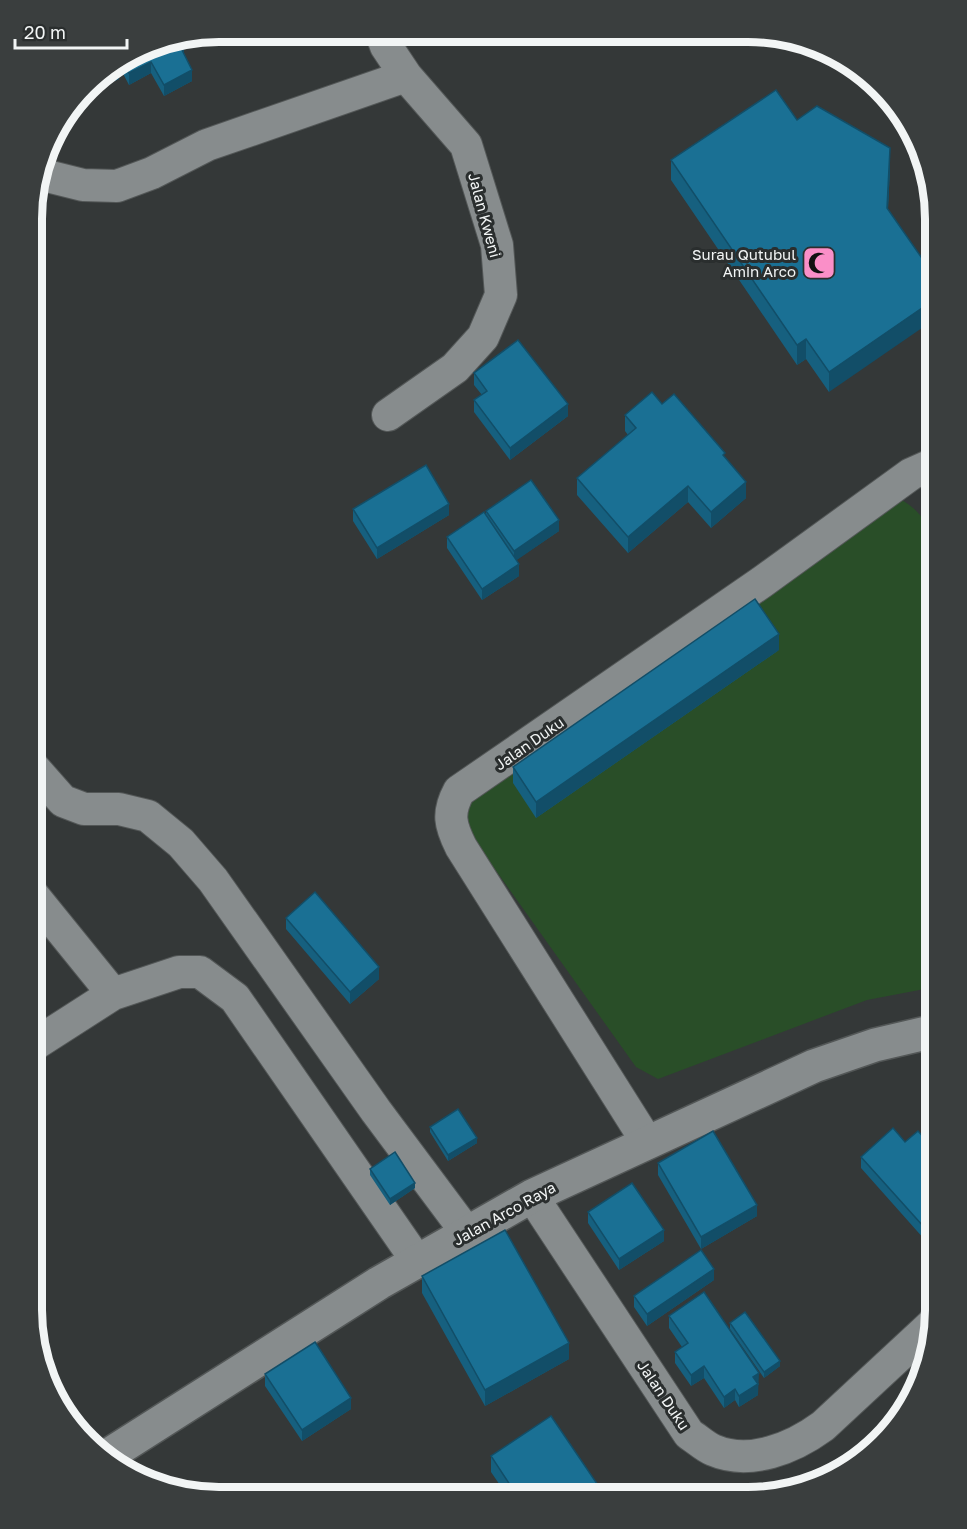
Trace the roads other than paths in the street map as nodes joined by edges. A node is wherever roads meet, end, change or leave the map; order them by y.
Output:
1 (385, 42) edge
2 (406, 76) junction
3 (47, 176) edge
4 (388, 415) dead end
5 (925, 468) edge
6 (42, 777) edge
7 (42, 906) edge
8 (113, 994) junction
9 (925, 1033) edge
10 (42, 1040) edge
11 (647, 1142) junction
12 (532, 1196) junction
13 (467, 1233) junction
14 (417, 1262) junction
15 (924, 1333) edge
16 (113, 1452) edge

1 - 2 street, Jalan Kweni
2 - 3 street
2 - 4 street, Jalan Kweni
5 - 11 street, Jalan Duku
6 - 13 street
7 - 8 street
8 - 10 street
8 - 14 street
9 - 11 main road, Jalan Arco Raya
11 - 12 main road, Jalan Arco Raya
12 - 13 main road, Jalan Arco Raya
12 - 15 street, Jalan Duku
13 - 14 main road, Jalan Arco Raya
14 - 16 main road, Jalan Arco Raya

